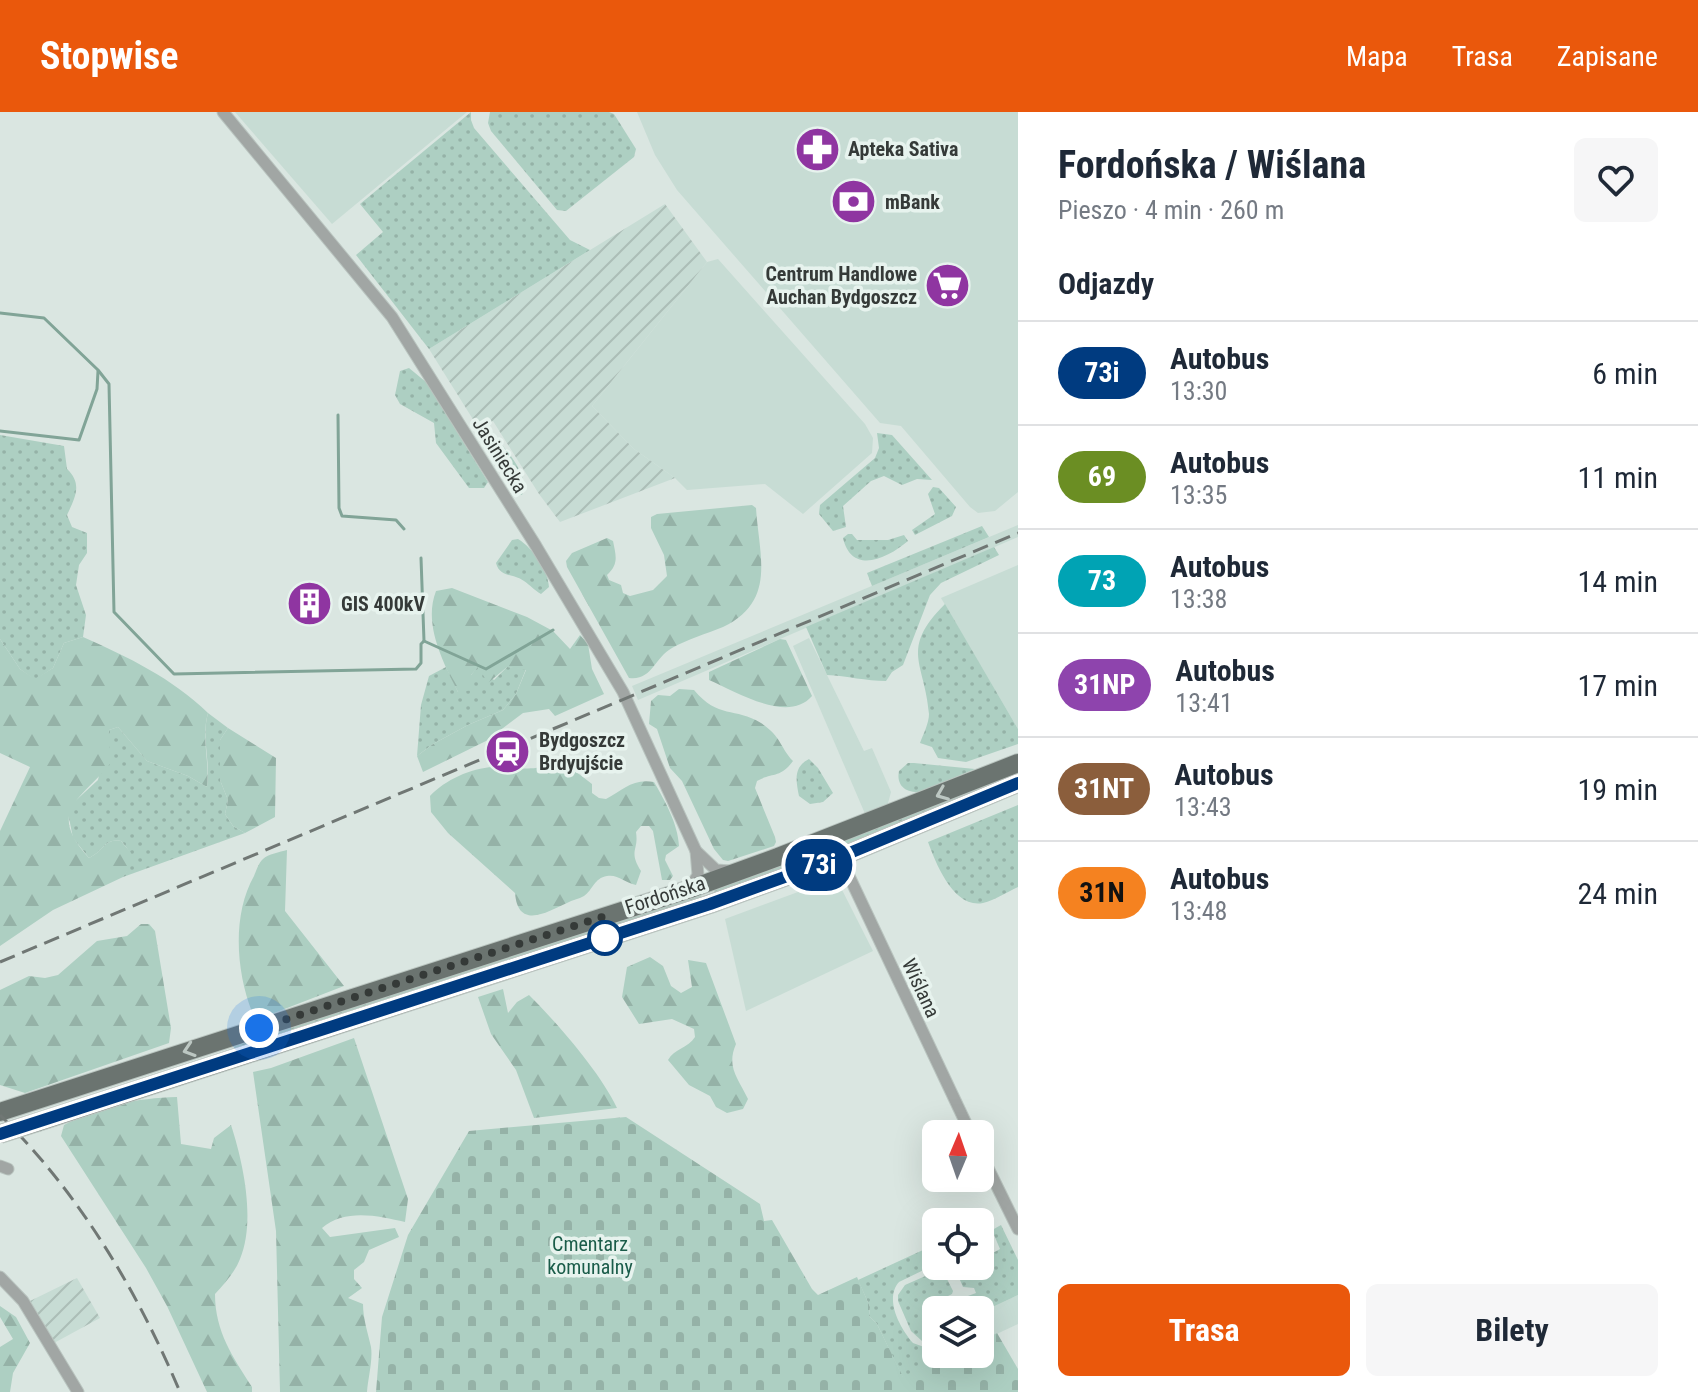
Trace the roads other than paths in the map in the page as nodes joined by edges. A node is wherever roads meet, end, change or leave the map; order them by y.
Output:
1 (223, 112) edge
2 (1018, 763) edge
3 (1018, 783) edge
4 (696, 851) junction
5 (840, 857) junction
6 (746, 869) junction
7 (690, 889) junction
8 (8, 1109) edge
9 (964, 1120) edge
10 (0, 1134) edge
11 (994, 1180) edge
12 (1018, 1229) edge
13 (0, 1277) edge
14 (78, 1392) edge

1 - 4 street, Jasiniecka
2 -> 6 main road, Fordońska
3 - 5 main road, Fordońska
4 - 6 street
4 - 7 street
5 - 9 street, Wiślana
5 - 10 main road, Fordońska, bridge
6 - 7 main road, Fordońska
7 -> 8 main road, Fordońska
11 - 12 street
13 - 14 street

